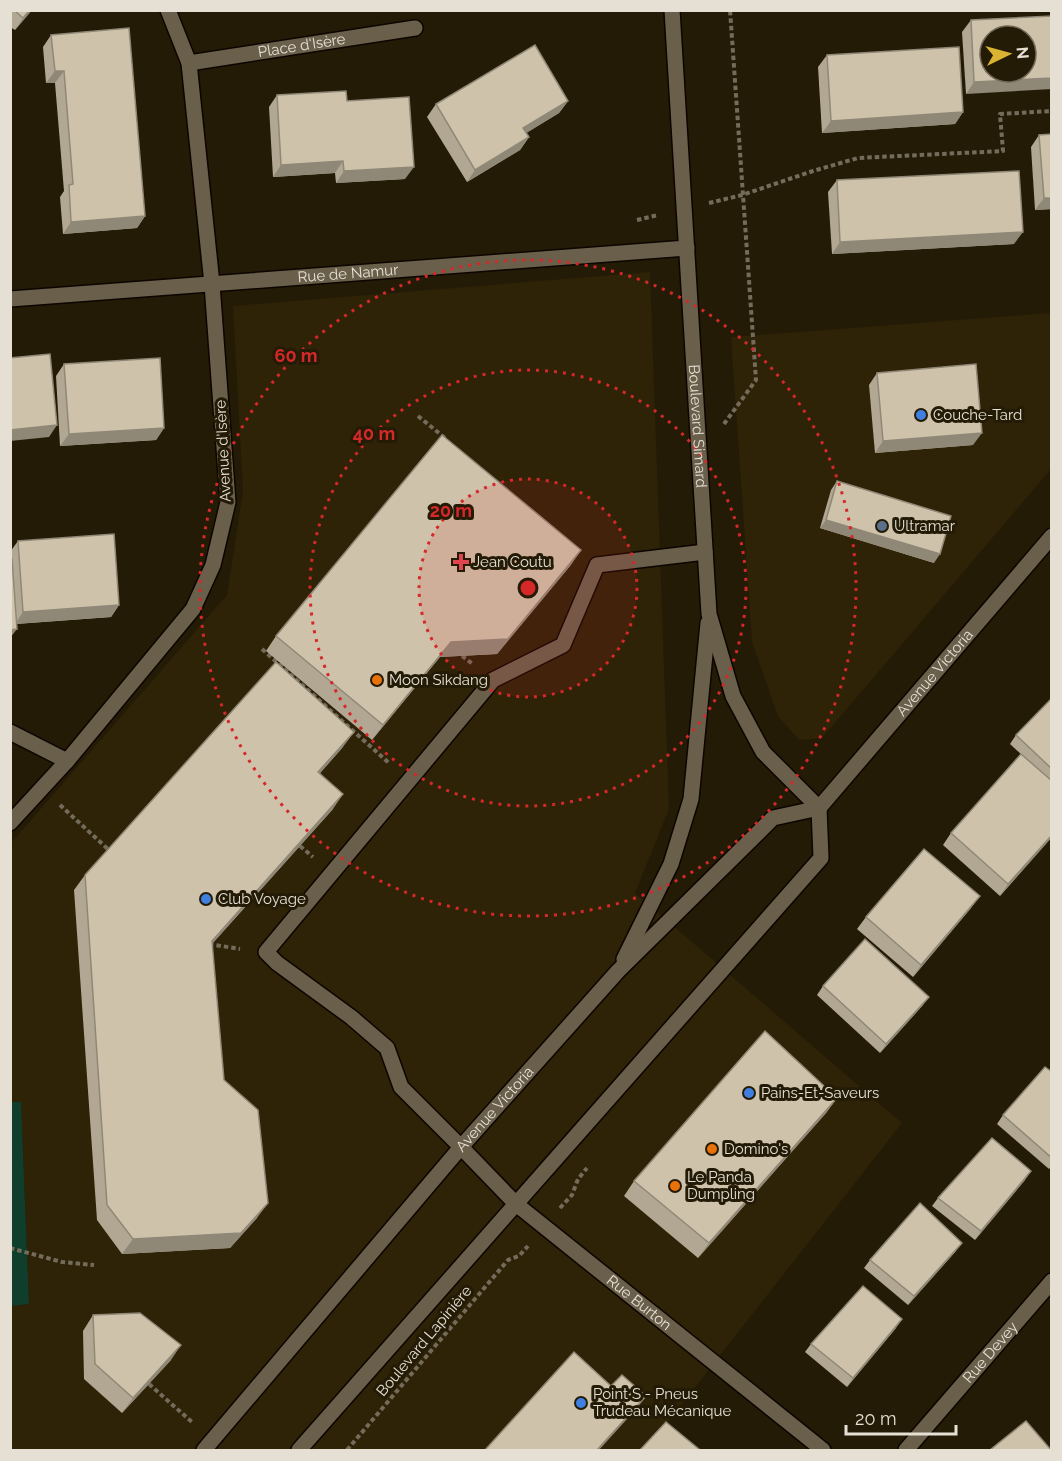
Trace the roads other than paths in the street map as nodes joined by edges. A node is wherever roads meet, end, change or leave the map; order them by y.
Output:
1 (168, 10) edge
2 (672, 10) edge
3 (415, 28) dead end
4 (189, 63) junction
5 (687, 248) junction
6 (212, 284) junction
7 (10, 299) edge
8 (1052, 536) edge
9 (705, 552) junction
10 (709, 614) junction
11 (10, 732) edge
12 (67, 761) junction
13 (819, 808) junction
14 (10, 824) edge
15 (618, 971) junction
16 (461, 1147) junction
17 (516, 1204) junction
18 (1052, 1281) edge
19 (208, 1446) edge
20 (299, 1450) edge
21 (823, 1450) edge
22 (906, 1450) edge

1 - 4 street, Avenue d'Isère
2 - 5 street, Boulevard Simard
3 - 4 street, Place d'Isère
4 - 6 street, Avenue d'Isère
5 - 6 street, Rue de Namur
5 - 9 street, Boulevard Simard
6 - 7 street, Rue de Namur
6 - 12 street, Avenue d'Isère
8 - 13 street, Avenue Victoria
9 - 10 street, Boulevard Simard
9 - 16 street, Rue Burton
10 - 13 street, Boulevard Simard
10 - 15 street
11 - 12 street
12 - 14 street, Avenue d'Isère
13 - 15 street, Avenue Victoria
13 - 17 street
15 - 16 street, Avenue Victoria
16 - 17 street, Rue Burton
16 - 19 street, Avenue Victoria
17 - 20 street
17 - 21 street, Rue Burton
18 - 22 street, Rue Devey

